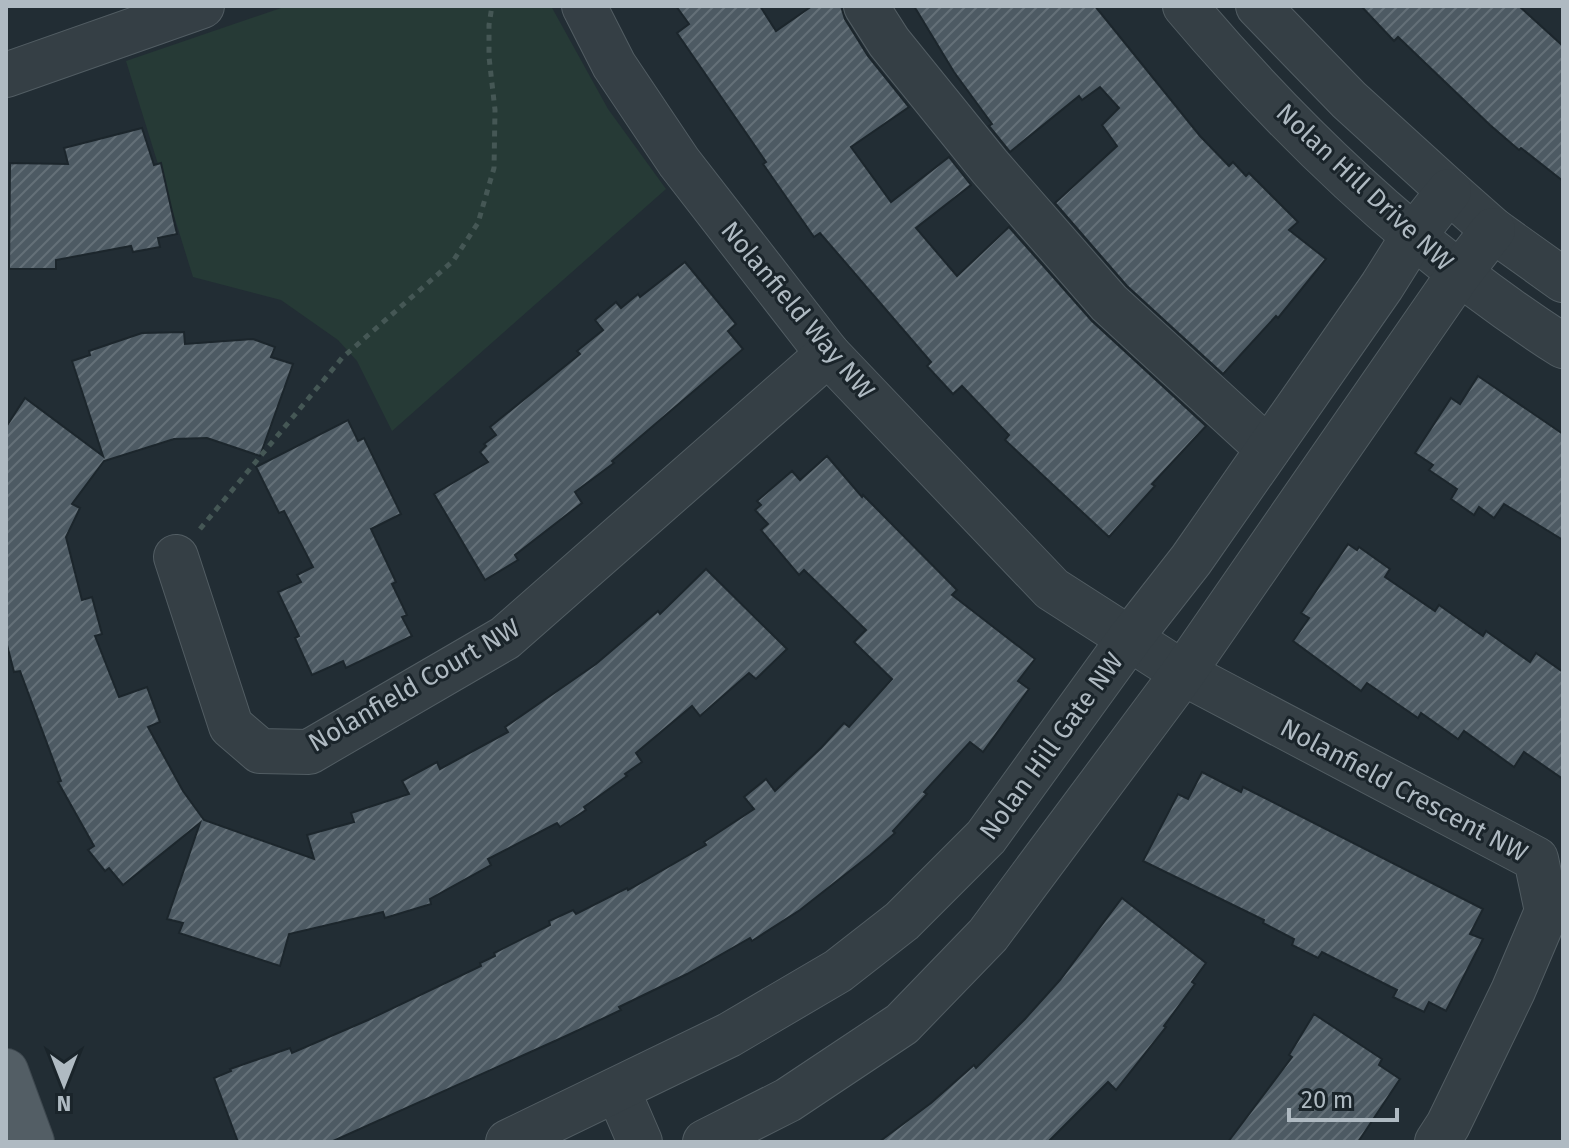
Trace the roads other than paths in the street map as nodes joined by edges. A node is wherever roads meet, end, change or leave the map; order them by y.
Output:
1 (202, 6) edge
2 (584, 6) edge
3 (866, 6) edge
4 (1185, 6) edge
5 (1258, 6) edge
6 (6, 75) edge
7 (1449, 191) junction
8 (1493, 230) junction
9 (1414, 235) junction
10 (1459, 274) junction
11 (1563, 280) edge
12 (1563, 346) edge
13 (828, 354) junction
14 (1268, 449) junction
15 (176, 557) road end
16 (1130, 638) junction
17 (1183, 673) junction
18 (6, 1071) edge
19 (618, 1091) junction
20 (32, 1142) edge
21 (508, 1142) edge
22 (640, 1142) edge
23 (705, 1142) edge
24 (1437, 1142) edge

1 - 6 street
2 - 13 street, Nolanfield Way NW
3 - 14 street
4 - 9 street, Nolan Hill Drive NW
5 - 7 street, Nolan Hill Drive NW
7 - 8 street, Nolan Hill Drive NW
7 - 9 street, Nolan Hill Gate NW
8 - 10 street
8 - 11 street, Nolan Hill Drive NW
9 - 10 street, Nolan Hill Drive NW
9 - 14 street, Nolan Hill Gate NW
10 - 12 street, Nolan Hill Drive NW
10 - 17 street
13 - 15 street, Nolanfield Court NW
13 - 16 street, Nolanfield Way NW
14 - 16 street, Nolan Hill Gate NW
16 - 17 street, Nolanfield Crescent NW
16 - 19 street, Nolan Hill Gate NW
17 - 23 street
17 - 24 street, Nolanfield Crescent NW
18 - 20 main road
19 - 21 street, Nolan Hill Gate NW
19 - 22 street

